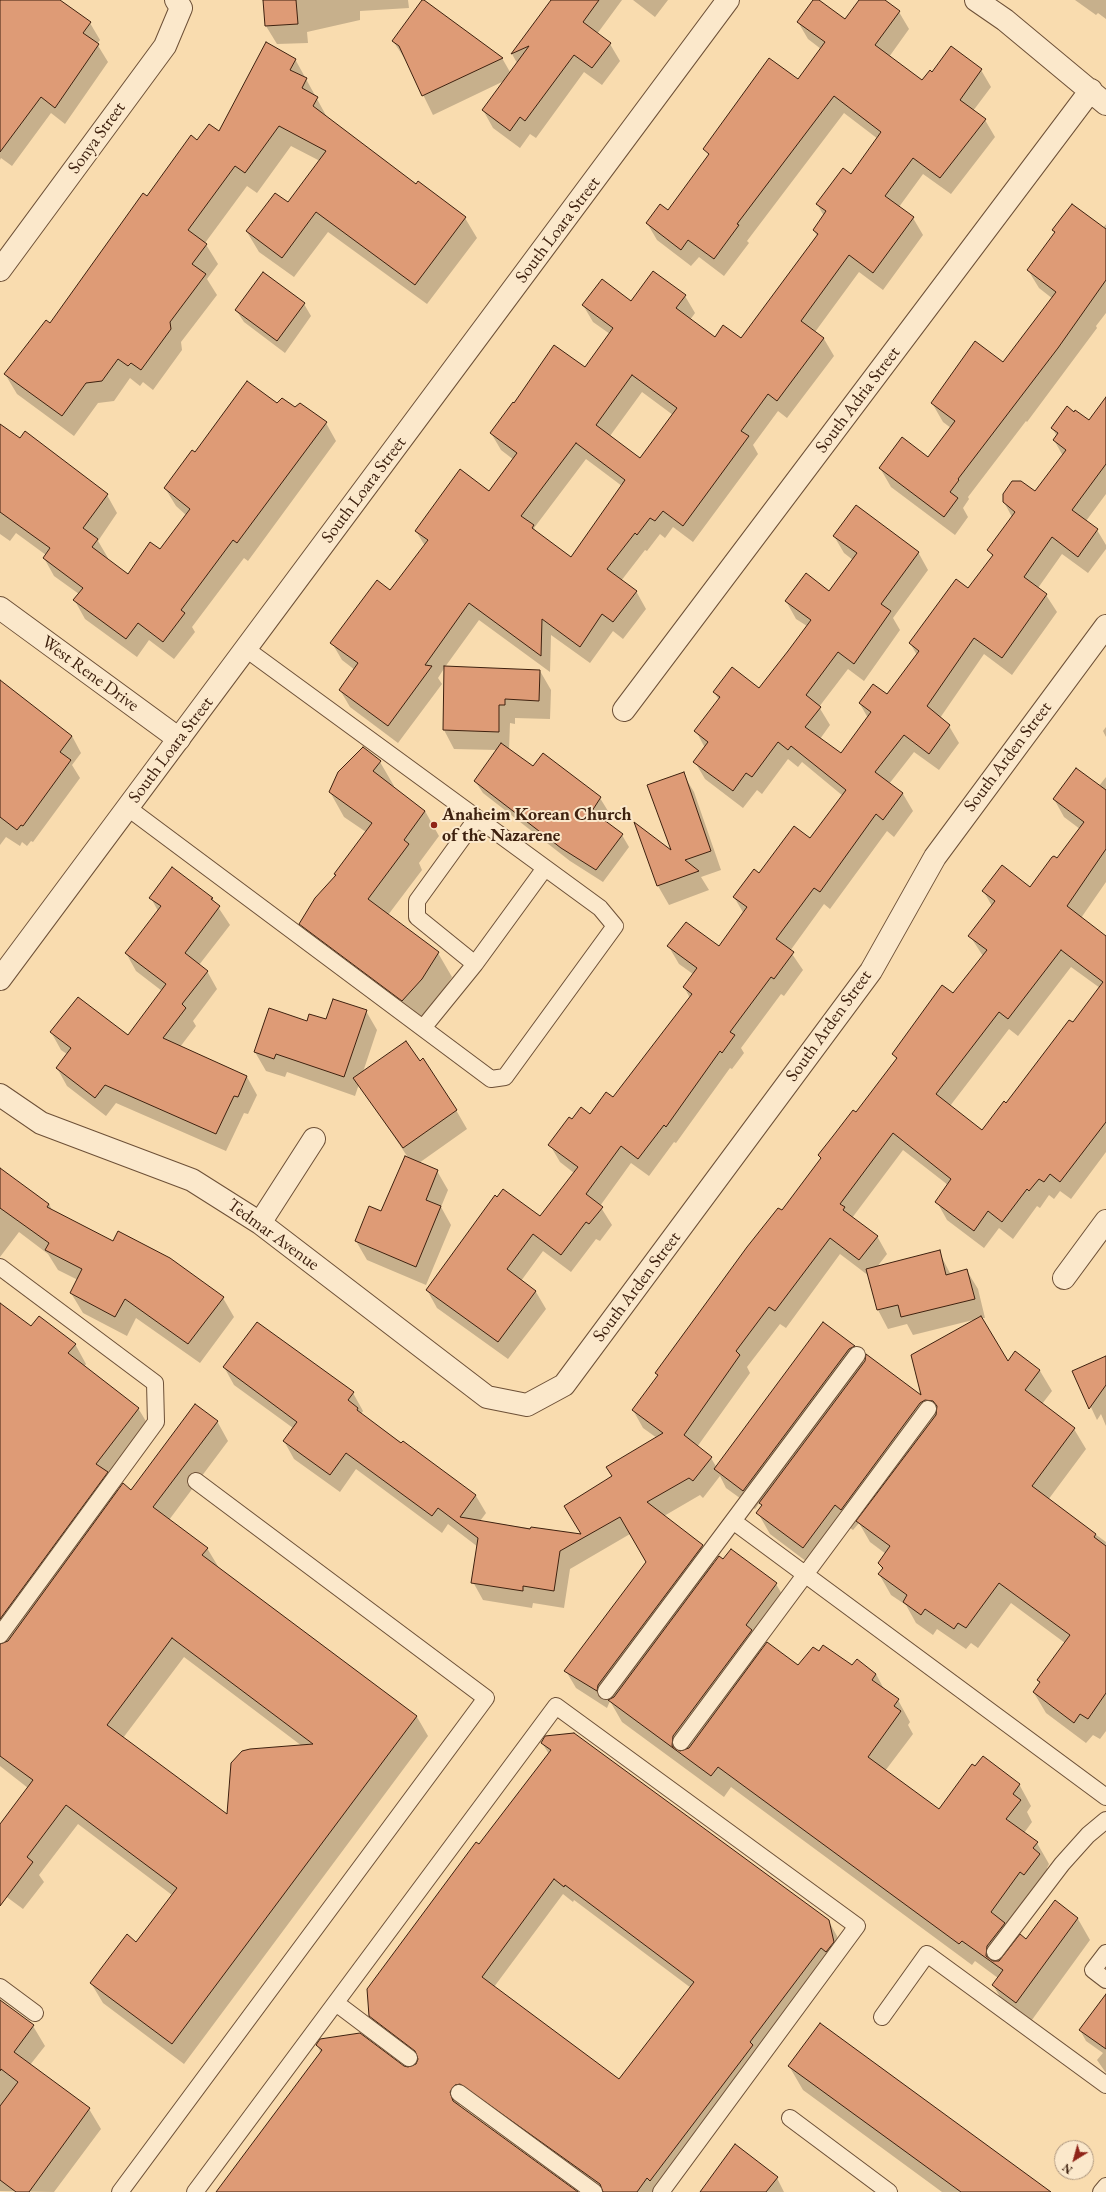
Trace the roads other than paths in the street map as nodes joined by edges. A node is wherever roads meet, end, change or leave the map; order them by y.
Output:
1 (176, 0) edge
2 (728, 0) edge
3 (976, 0) edge
4 (1099, 97) edge
5 (0, 270) edge
6 (0, 608) edge
7 (1106, 626) edge
8 (246, 649) junction
9 (624, 710) dead end
10 (179, 740) junction
11 (128, 808) junction
12 (477, 818) junction
13 (545, 868) junction
14 (475, 964) junction
15 (0, 979) edge
16 (423, 1028) junction
17 (0, 1095) edge
18 (314, 1139) dead end
19 (1106, 1221) edge
20 (260, 1223) junction
21 (0, 1267) edge
22 (1064, 1278) dead end
23 (858, 1355) dead end
24 (527, 1405) joint
25 (928, 1409) dead end
26 (196, 1481) dead end
27 (733, 1521) junction
28 (805, 1575) junction
29 (0, 1635) edge
30 (606, 1692) dead end
31 (681, 1742) dead end
32 (1106, 1797) edge
33 (1106, 1820) edge
34 (995, 1952) dead end
35 (1106, 1953) edge
36 (1106, 1980) edge
37 (0, 1987) edge
38 (336, 2003) junction
39 (35, 2013) dead end
40 (882, 2017) dead end
41 (409, 2058) dead end
42 (1106, 2085) edge
43 (460, 2093) dead end
44 (790, 2118) dead end
45 (1106, 2186) edge
46 (120, 2192) edge
47 (195, 2192) edge
48 (594, 2192) edge
49 (662, 2192) edge
50 (889, 2192) edge
51 (1101, 2192) edge

1 - 5 street, Sonya Street
2 - 8 street, South Loara Street
3 - 4 street
4 - 9 street, South Adria Street
6 - 10 street, West Rene Drive
7 - 24 street, South Arden Street
8 - 10 street, South Loara Street
8 - 12 lane
10 - 11 street, South Loara Street
11 - 15 street, South Loara Street
11 - 16 lane
12 - 13 lane
12 - 14 lane
13 - 14 lane
13 - 16 lane
14 - 16 lane
17 - 20 street, Tedmar Avenue
18 - 20 street
19 - 22 street
20 - 24 street, Tedmar Avenue
21 - 29 lane
23 - 27 lane
25 - 28 lane
26 - 46 lane
27 - 28 lane
27 - 30 lane
28 - 31 lane
28 - 32 lane
33 - 34 lane
35 - 36 lane
37 - 39 lane
38 - 41 lane
38 - 47 lane
38 - 49 lane
40 - 42 lane
43 - 48 lane
44 - 50 lane
45 - 51 lane

